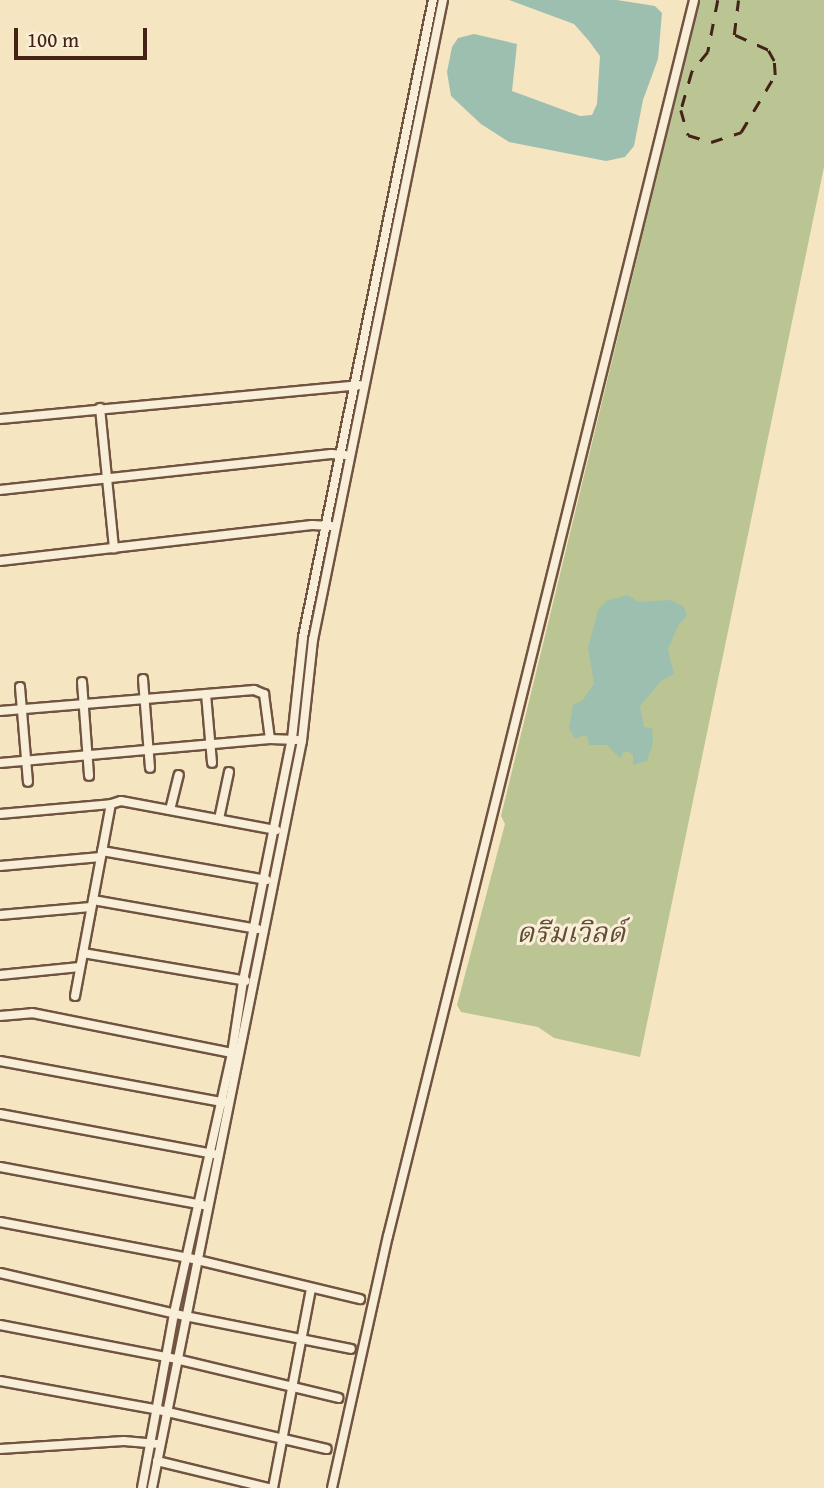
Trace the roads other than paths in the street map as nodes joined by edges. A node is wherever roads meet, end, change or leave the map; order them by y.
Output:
1 (433, 0) edge
2 (443, 0) edge
3 (694, 0) edge
4 (411, 108) junction
5 (421, 110) junction
6 (368, 322) junction
7 (378, 324) junction
8 (355, 385) junction
9 (366, 385) junction
10 (100, 408) junction
11 (0, 419) edge
12 (341, 454) junction
13 (351, 456) junction
14 (107, 479) junction
15 (0, 490) edge
16 (327, 525) junction
17 (337, 527) junction
18 (114, 548) junction
19 (0, 561) edge
20 (143, 679) dead end
21 (82, 682) dead end
22 (20, 687) dead end
23 (206, 694) junction
24 (144, 699) junction
25 (83, 705) junction
26 (22, 709) junction
27 (0, 711) edge
28 (270, 739) junction
29 (292, 739) junction
30 (302, 741) junction
31 (210, 744) junction
32 (149, 750) junction
33 (88, 755) junction
34 (27, 761) junction
35 (0, 763) edge
36 (212, 764) dead end
37 (150, 768) dead end
38 (229, 772) dead end
39 (179, 775) dead end
40 (89, 776) dead end
41 (28, 782) dead end
42 (111, 804) junction
43 (170, 810) junction
44 (0, 814) edge
45 (219, 819) junction
46 (278, 830) junction
47 (102, 854) junction
48 (0, 866) edge
49 (268, 880) junction
50 (92, 903) junction
51 (0, 915) edge
52 (258, 929) junction
53 (83, 953) junction
54 (80, 967) junction
55 (0, 975) edge
56 (247, 982) junction
57 (75, 996) dead end
58 (0, 1016) edge
59 (240, 1056) junction
60 (0, 1060) edge
61 (225, 1103) junction
62 (0, 1115) edge
63 (213, 1154) junction
64 (0, 1167) edge
65 (203, 1205) junction
66 (0, 1222) edge
67 (192, 1259) junction
68 (0, 1273) edge
69 (311, 1289) junction
70 (360, 1299) dead end
71 (174, 1313) junction
72 (184, 1316) junction
73 (0, 1325) edge
74 (301, 1338) junction
75 (351, 1349) dead end
76 (172, 1358) junction
77 (0, 1381) edge
78 (292, 1387) junction
79 (338, 1398) dead end
80 (162, 1411) junction
81 (282, 1438) junction
82 (156, 1444) junction
83 (0, 1449) edge
84 (327, 1449) dead end
85 (157, 1461) junction
86 (142, 1488) edge
87 (152, 1488) edge
88 (271, 1488) edge
89 (332, 1488) edge

1 - 4 street
2 - 5 street
3 - 89 street
4 - 5 street
4 - 6 street
5 - 7 street
6 - 7 street
6 - 8 street
7 - 9 street
8 - 9 street
8 - 10 street
8 - 12 street
9 - 13 street
10 - 11 street
10 - 14 street
12 - 13 street
12 - 14 street
12 - 16 street
13 - 17 street
14 - 15 street
14 - 18 street
16 - 17 street
16 - 18 street
16 - 29 street
17 - 30 street
18 - 19 street
20 - 24 street
21 - 25 street
22 - 26 street
23 - 24 street
23 - 28 street
23 - 31 street
24 - 25 street
24 - 32 street
25 - 26 street
25 - 33 street
26 - 27 street
26 - 34 street
28 - 29 street
28 - 31 street
29 - 30 street
29 - 46 street
30 - 46 street
31 - 32 street
31 - 36 street
32 - 33 street
32 - 37 street
33 - 34 street
33 - 40 street
34 - 35 street
34 - 41 street
38 - 45 street
39 - 43 street
42 - 43 street
42 - 44 street
42 - 47 street
43 - 45 street
45 - 46 street
46 - 49 street
47 - 48 street
47 - 49 street
47 - 50 street
49 - 52 street
50 - 51 street
50 - 52 street
50 - 53 street
52 - 56 street
53 - 54 street
53 - 56 street
54 - 55 street
54 - 57 street
56 - 59 street
58 - 59 street
59 - 61 street
60 - 61 street
61 - 63 street
62 - 63 street
63 - 65 street
64 - 65 street
65 - 67 street
66 - 67 street
67 - 69 street
67 - 71 street
67 - 72 street
68 - 71 street
69 - 70 street
69 - 74 street
71 - 72 street
71 - 76 street
72 - 74 street
72 - 76 street
73 - 76 street
74 - 75 street
74 - 78 street
76 - 78 street
76 - 80 street
77 - 80 street
78 - 79 street
78 - 81 street
80 - 81 street
80 - 82 street
81 - 84 street
81 - 88 street
82 - 83 street
82 - 85 street
82 - 86 street
85 - 87 street
85 - 88 street

